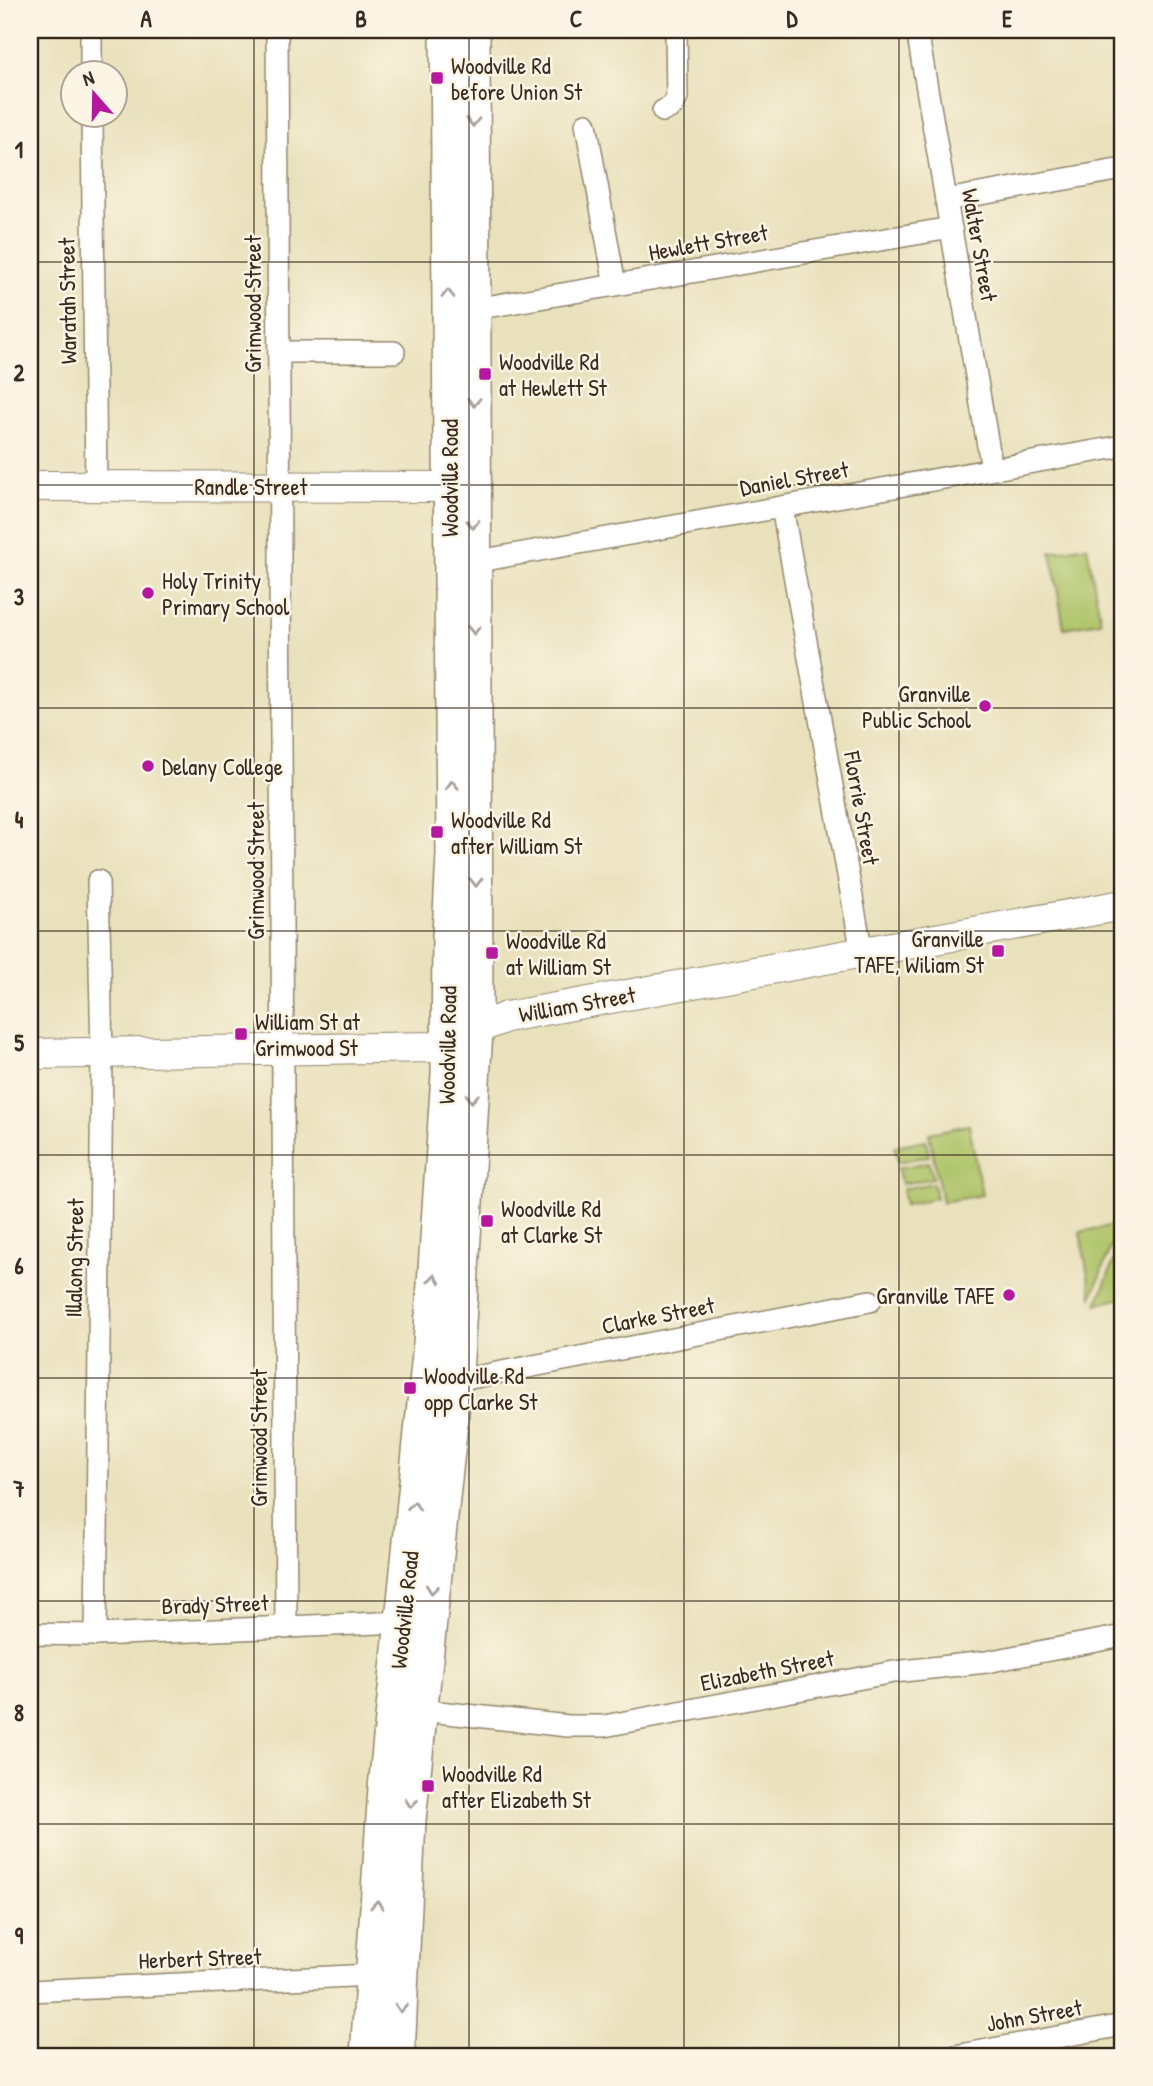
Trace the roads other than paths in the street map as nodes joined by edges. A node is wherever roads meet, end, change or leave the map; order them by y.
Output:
1 (91, 30) edge
2 (277, 30) edge
3 (447, 30) edge
4 (473, 30) edge
5 (676, 30) edge
6 (917, 30) edge
7 (91, 60) edge
8 (663, 111) dead end
9 (586, 124) dead end
10 (92, 130) edge
11 (1123, 169) edge
12 (946, 200) junction
13 (951, 228) junction
14 (615, 285) junction
15 (474, 309) junction
16 (279, 352) junction
17 (394, 352) dead end
18 (1123, 446) edge
19 (992, 469) junction
20 (30, 486) edge
21 (96, 486) junction
22 (279, 486) junction
23 (460, 487) junction
24 (782, 507) junction
25 (473, 562) junction
26 (98, 881) dead end
27 (1123, 905) edge
28 (862, 953) junction
29 (463, 1035) junction
30 (282, 1050) junction
31 (102, 1053) junction
32 (30, 1054) edge
33 (870, 1301) dead end
34 (457, 1375) junction
35 (403, 1622) junction
36 (286, 1628) junction
37 (30, 1634) edge
38 (96, 1635) junction
39 (1123, 1636) edge
40 (420, 1710) junction
41 (372, 1975) junction
42 (30, 1991) edge
43 (1123, 2025) edge
44 (367, 2056) edge
45 (398, 2056) edge
46 (955, 2056) edge

1 - 7 street
2 - 16 street, Grimwood Street
23 -> 3 main road, Woodville Road
4 -> 15 main road, Woodville Road
5 - 8 street
6 - 12 street, Walter Street
9 - 14 street
10 - 21 street, Waratah Street
11 - 12 street
12 - 13 street, Walter Street
13 - 14 street, Hewlett Street
13 - 19 street, Walter Street
14 - 15 street, Hewlett Street
15 -> 23 main road, Woodville Road
16 - 17 street
16 - 22 street, Grimwood Street
18 - 19 street, Daniel Street
19 - 24 street, Daniel Street
20 - 21 street, Randle Street
21 - 22 street, Randle Street
22 - 23 street, Randle Street
22 - 30 street, Grimwood Street
23 -> 25 main road, Woodville Road
29 -> 23 main road, Woodville Road
24 - 25 street, Daniel Street
24 - 28 street, Florrie Street
25 -> 29 main road, Woodville Road
26 - 31 street, Illalong Street
27 - 28 street, William Street
28 - 29 street, William Street
29 - 30 street, William Street
29 -> 34 main road, Woodville Road
35 -> 29 main road, Woodville Road
30 - 31 street, William Street
30 - 36 street, Grimwood Street
31 - 32 street, William Street
31 - 38 street, Illalong Street
33 - 34 street, Clarke Street
34 -> 40 main road, Woodville Road
35 - 36 street, Brady Street
41 -> 35 main road, Woodville Road
36 - 38 street, Brady Street
37 - 38 street, Brady Street
39 - 40 street, Elizabeth Street
40 -> 45 main road, Woodville Road
41 - 42 street, Herbert Street
41 - 44 main road, Woodville Road
43 - 46 street, John Street

